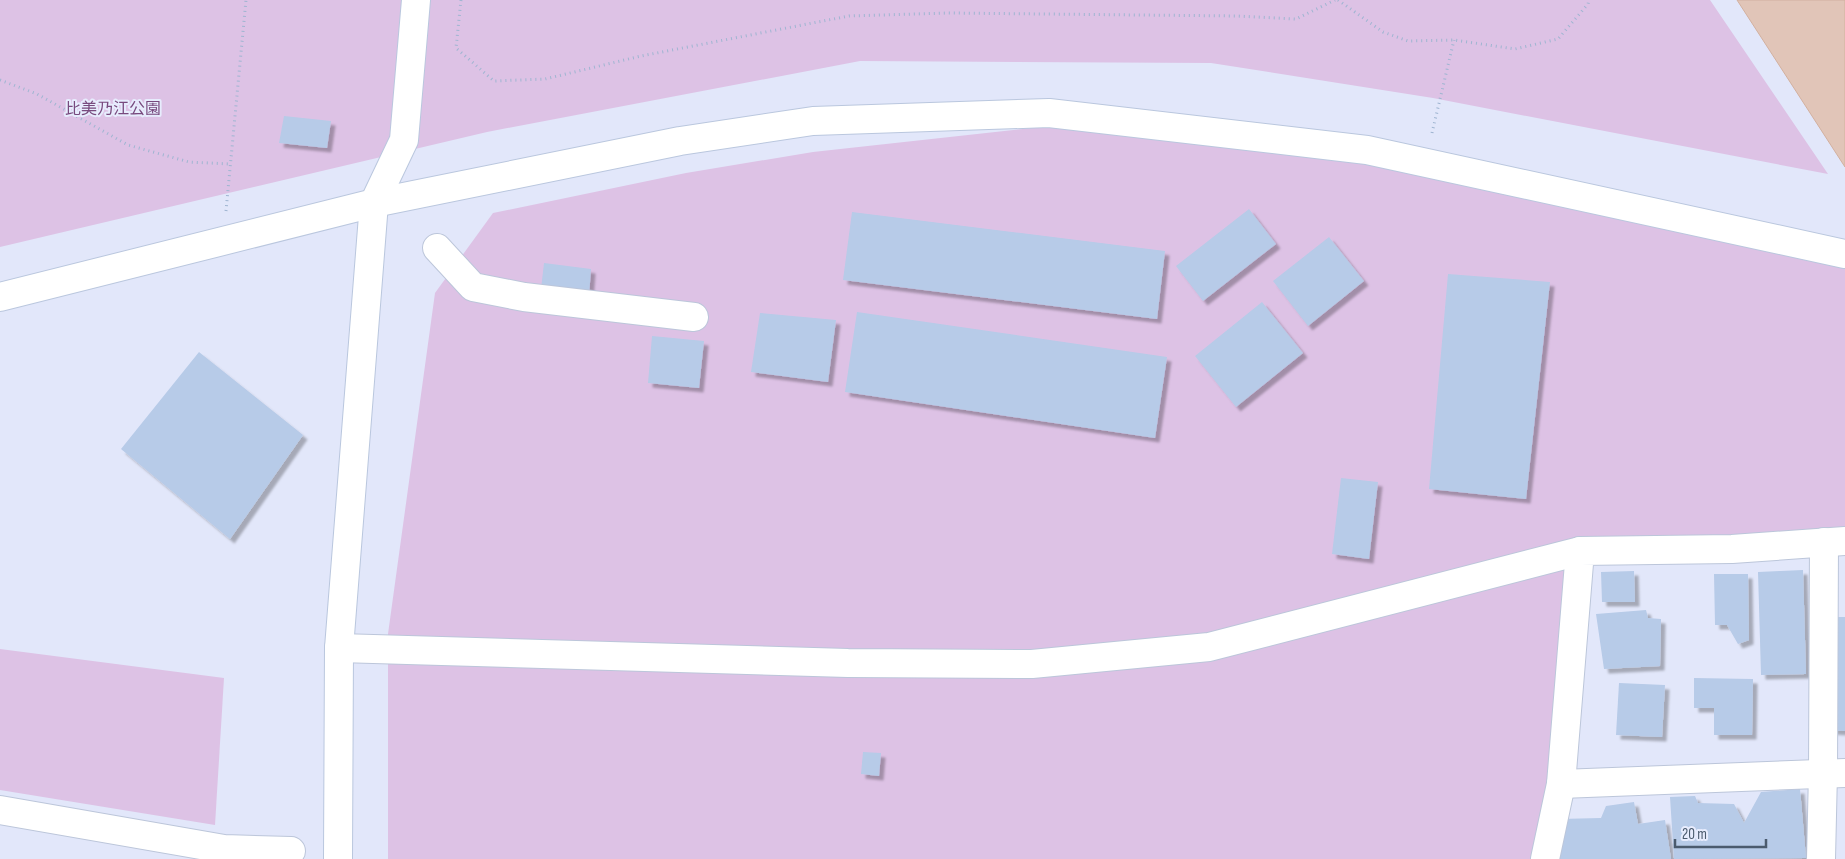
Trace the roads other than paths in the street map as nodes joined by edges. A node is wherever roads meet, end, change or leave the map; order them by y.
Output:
1 (416, 0) edge
2 (374, 203) junction
3 (437, 248) dead end
4 (1845, 254) edge
5 (0, 297) edge
6 (694, 317) dead end
7 (1835, 541) edge
8 (1580, 551) junction
9 (339, 648) junction
10 (1834, 773) edge
11 (1561, 784) junction
12 (0, 810) edge
13 (291, 851) dead end
14 (338, 859) edge
15 (1545, 859) edge
16 (1821, 859) edge

1 - 2 street
2 - 4 street
2 - 5 street
2 - 9 street
3 - 6 street
7 - 8 street
7 - 10 street
8 - 9 street
8 - 11 street
9 - 14 street
10 - 11 street
10 - 16 street
11 - 15 street
12 - 13 street

